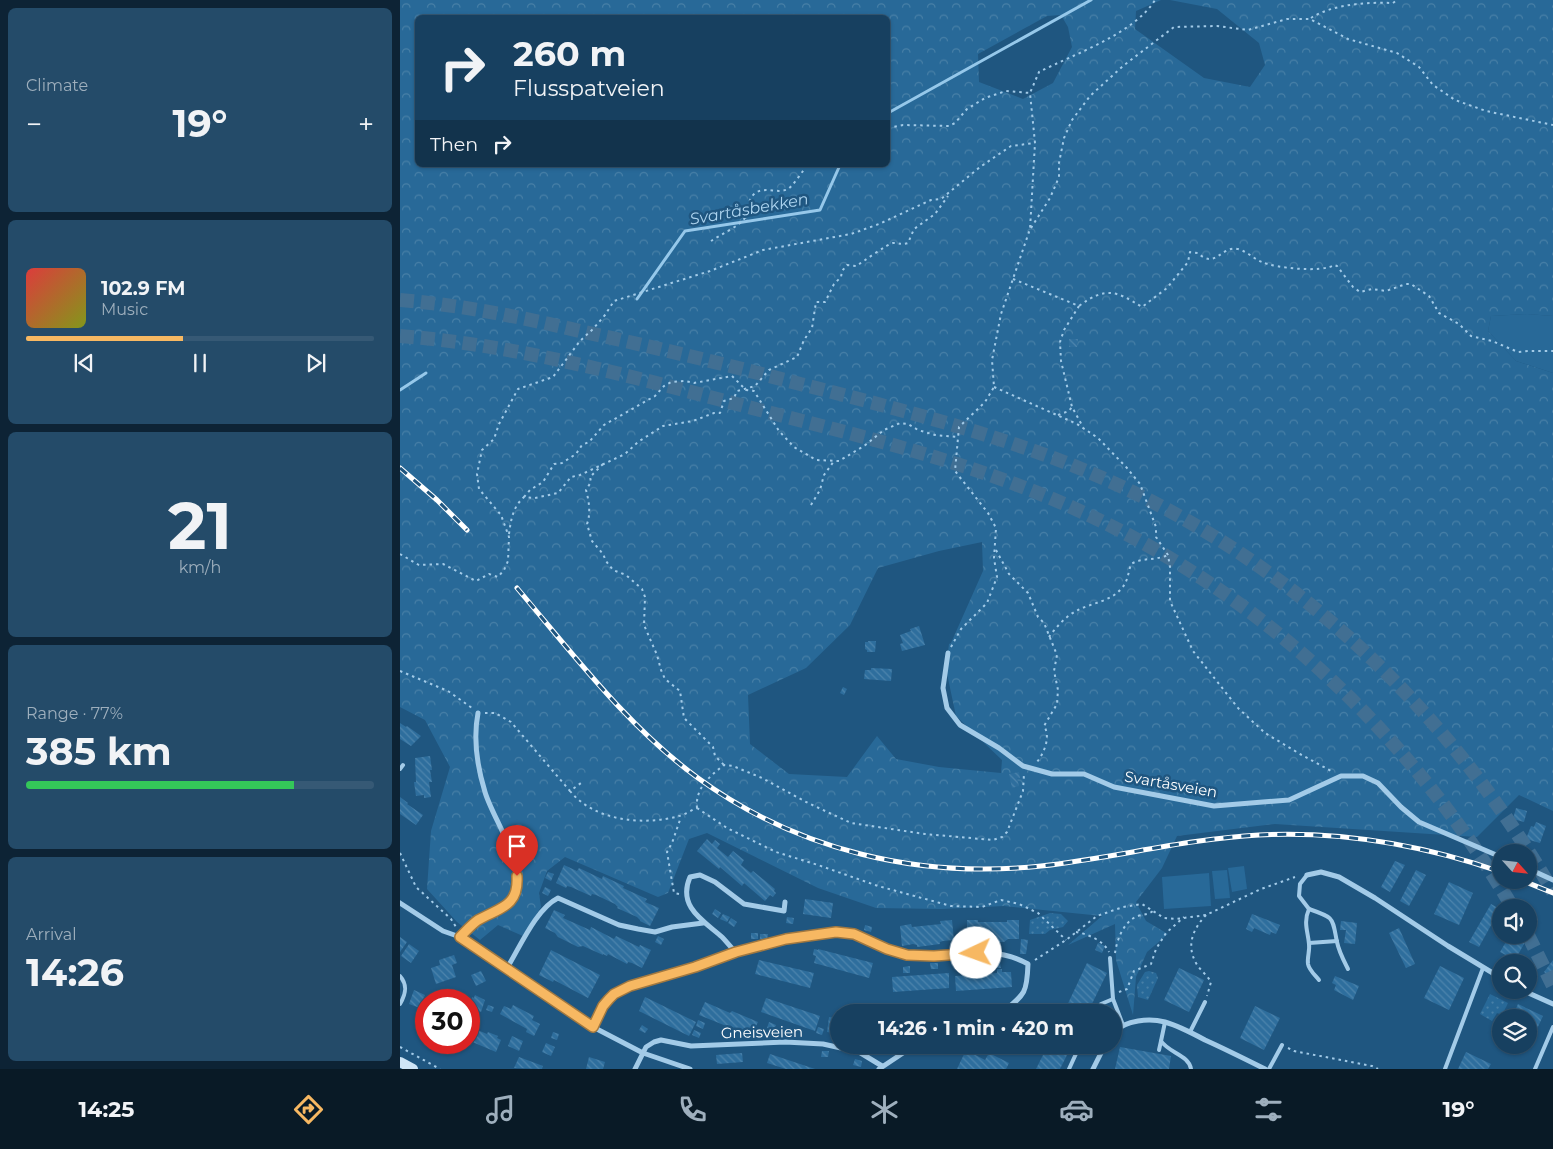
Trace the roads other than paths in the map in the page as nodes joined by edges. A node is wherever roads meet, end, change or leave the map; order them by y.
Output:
1 (948, 653) road end
2 (478, 712) road end
3 (1492, 853) edge
4 (1538, 873) edge
5 (1307, 875) joint
6 (1553, 880) edge
7 (785, 902) dead end
8 (400, 903) edge
9 (1309, 909) junction
10 (703, 923) junction
11 (460, 937) junction
12 (1337, 941) junction
13 (1309, 943) junction
14 (736, 952) junction
15 (1110, 958) road end
16 (507, 968) junction
17 (1483, 968) junction
18 (1348, 969) dead end
19 (1492, 973) edge
20 (400, 976) edge
21 (1319, 980) dead end
22 (1112, 997) junction
23 (1537, 997) edge
24 (1205, 1002) road end
25 (400, 1004) edge
26 (1013, 1004) edge
27 (1101, 1004) edge
28 (1553, 1004) edge
29 (1164, 1022) junction
30 (1123, 1025) joint
31 (593, 1027) junction
32 (1553, 1027) edge
33 (1190, 1032) junction
34 (1161, 1042) junction
35 (1282, 1045) road end
36 (1158, 1050) dead end
37 (643, 1053) junction
38 (901, 1054) edge
39 (1076, 1054) edge
40 (1100, 1054) edge
41 (400, 1062) edge
42 (880, 1068) edge
43 (412, 1069) edge
44 (635, 1069) edge
45 (690, 1069) edge
46 (1069, 1069) edge
47 (1093, 1069) edge
48 (1191, 1069) edge
49 (1264, 1069) edge
50 (1269, 1069) edge
51 (1445, 1069) edge
52 (1535, 1069) edge

1 - 3 street, Svartåsveien
2 - 11 street
4 - 6 street
5 - 9 lane
5 - 17 street
7 - 10 street
8 - 11 street
9 - 12 lane
9 - 13 lane
10 - 14 street
10 - 16 street
11 - 16 street
12 - 13 lane
12 - 18 lane
13 - 21 lane
14 - 26 street
14 - 31 street
15 - 22 lane
16 - 31 street
17 - 19 street
17 - 51 lane
20 - 25 lane
22 - 27 lane
22 - 30 lane
23 - 28 street
24 - 33 lane
29 - 30 street
29 - 33 street
29 - 34 lane
31 - 37 street
32 - 52 lane
33 - 49 street
34 - 36 lane
34 - 48 lane
35 - 50 lane
37 - 42 street, Gneisveien
37 - 44 street
37 - 45 street
38 - 42 street
39 - 46 lane
40 - 47 street
41 - 43 main road

